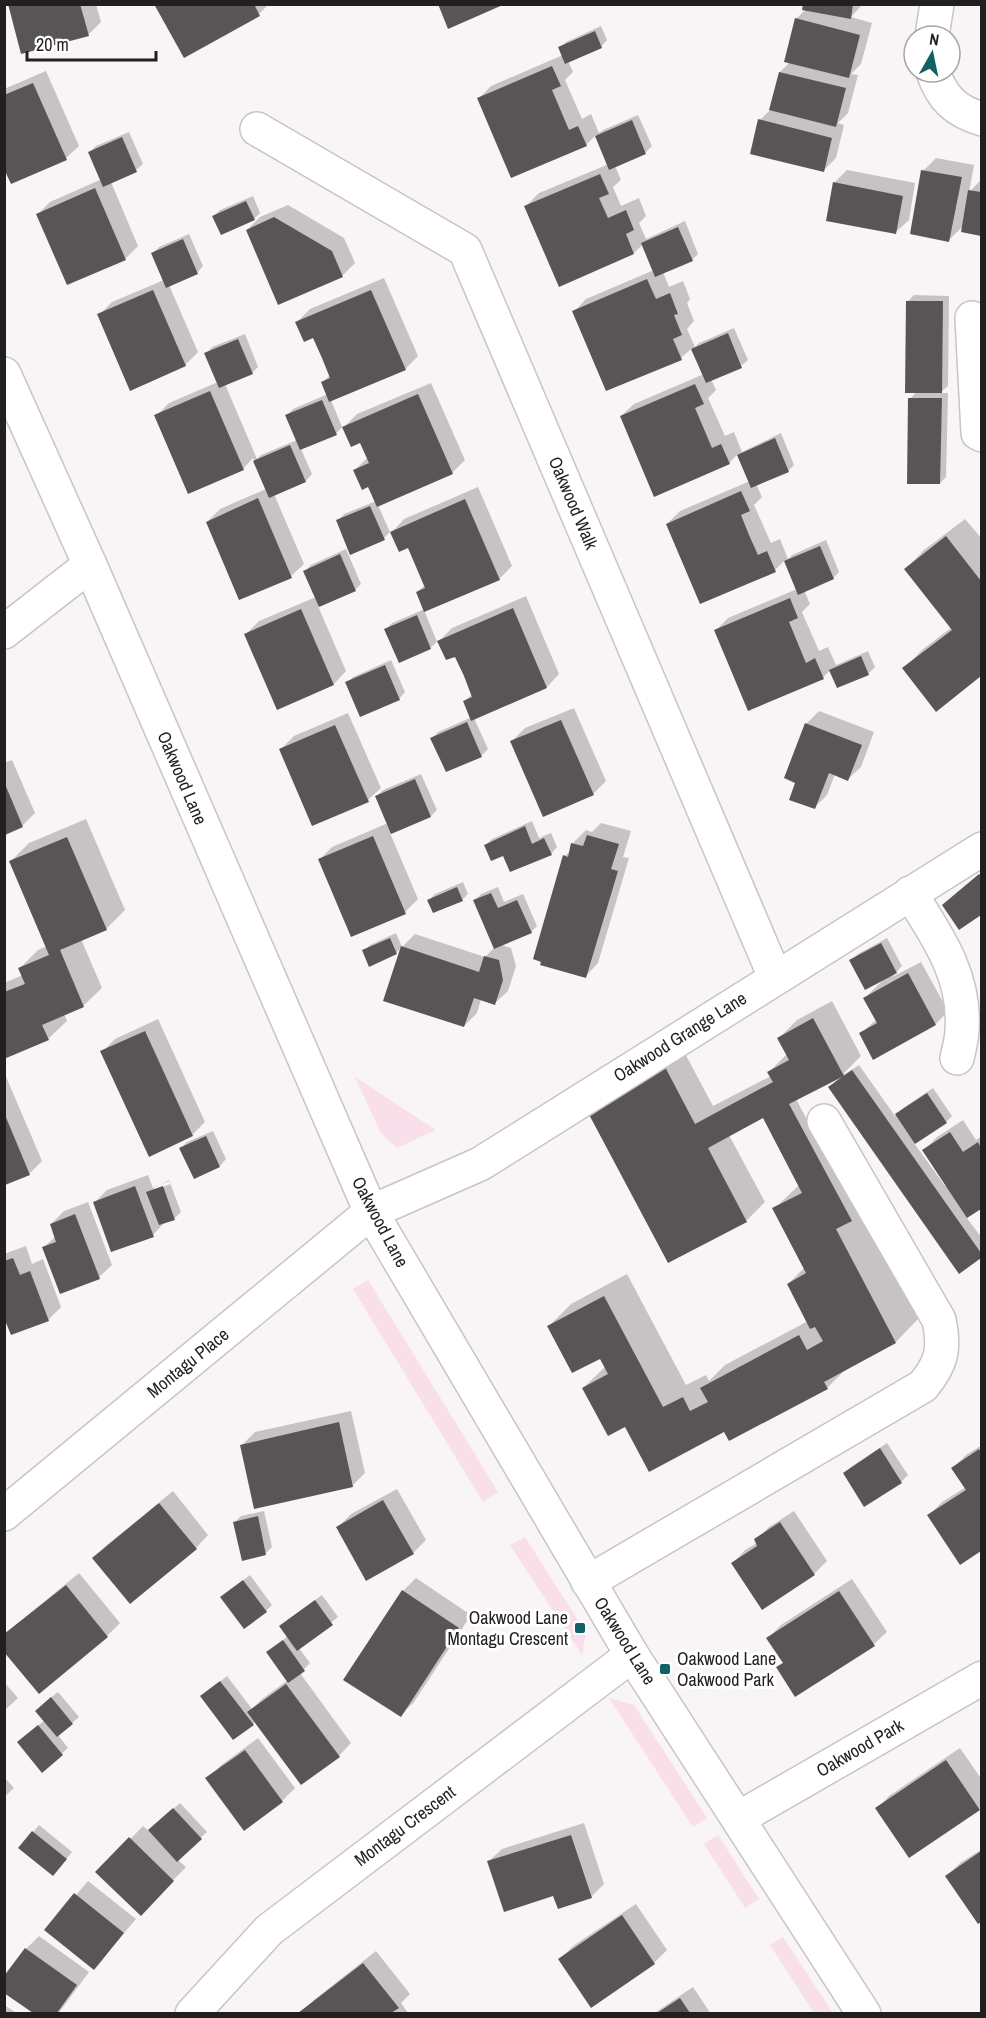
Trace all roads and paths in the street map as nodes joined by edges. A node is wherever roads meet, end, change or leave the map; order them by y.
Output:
1 (937, 4) edge
2 (934, 24) edge
3 (937, 84) edge
4 (981, 119) edge
5 (257, 129) dead end
6 (972, 318) dead end
7 (4, 374) edge
8 (981, 435) edge
9 (90, 565) junction
10 (4, 632) edge
11 (981, 849) edge
12 (910, 893) junction
13 (775, 977) junction
14 (957, 1058) dead end
15 (824, 1121) dead end
16 (371, 1212) junction
17 (4, 1514) edge
18 (588, 1582) junction
19 (632, 1654) junction
20 (981, 1678) edge
21 (739, 1818) junction
22 (192, 2013) edge
23 (864, 2013) edge

1 - 2 street
3 - 4 street
5 - 13 street, Oakwood Walk
6 - 8 street
7 - 9 street, Oakwood Lane
9 - 10 street
9 - 16 street, Oakwood Lane
11 - 12 street, Oakwood Grange Lane
12 - 13 street, Oakwood Grange Lane
12 - 14 street
13 - 16 street, Oakwood Grange Lane
15 - 18 street
16 - 17 street, Montagu Place
16 - 18 street, Oakwood Lane
18 - 19 street, Oakwood Lane
19 - 21 street, Oakwood Lane
19 - 22 street, Montagu Crescent
20 - 21 street, Oakwood Park
21 - 23 street, Oakwood Lane

